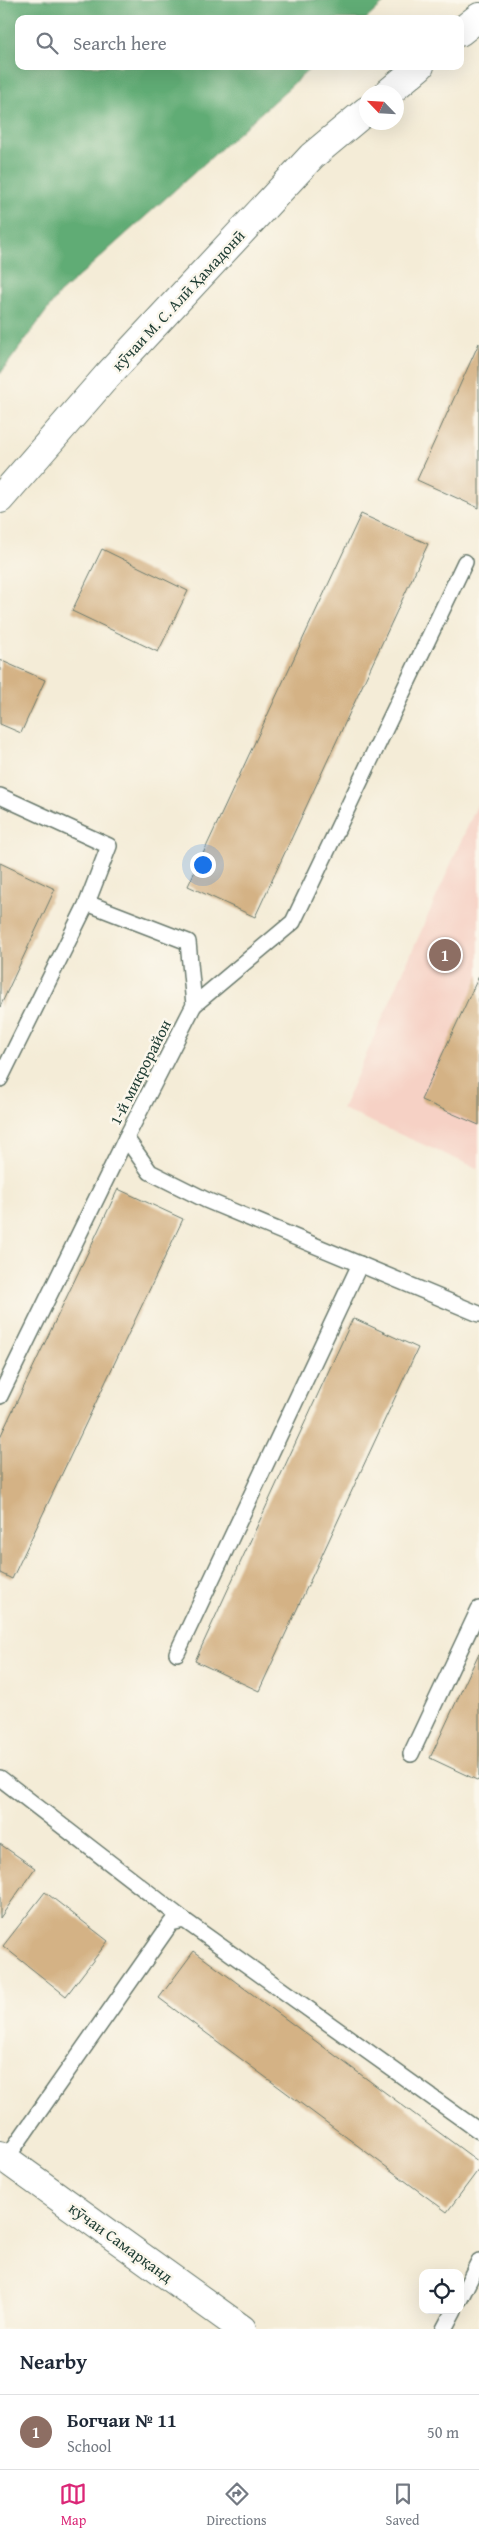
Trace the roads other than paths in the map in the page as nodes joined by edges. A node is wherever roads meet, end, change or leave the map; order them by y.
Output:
1 (479, 16) edge
2 (464, 29) edge
3 (415, 70) edge
4 (397, 85) edge
5 (359, 117) edge
6 (0, 499) edge
7 (465, 562) dead end
8 (0, 796) edge
9 (87, 903) junction
10 (194, 1006) junction
11 (0, 1079) edge
12 (126, 1138) junction
13 (360, 1264) junction
14 (479, 1314) edge
15 (0, 1396) edge
16 (479, 1610) edge
17 (178, 1653) dead end
18 (411, 1754) dead end
19 (0, 1778) edge
20 (184, 1920) junction
21 (479, 2131) edge
22 (3, 2157) edge
23 (479, 2261) edge
24 (464, 2290) edge
25 (452, 2314) edge
26 (242, 2329) edge
27 (444, 2329) edge

1 - 2 street
3 - 4 street
5 - 6 street, кӯчаи М. С. Алӣ Ҳамадонӣ
7 - 10 lane
8 - 9 lane
9 - 10 lane
9 - 11 lane
10 - 12 lane, 1-й микрорайон
12 - 13 lane, 1-й микрорайон
12 - 15 lane
13 - 14 lane, 1-й микрорайон
13 - 17 lane
16 - 18 lane
19 - 20 lane
20 - 21 lane
20 - 22 lane
22 - 26 street, кӯчаи Самарқанд
23 - 24 lane
25 - 27 lane

